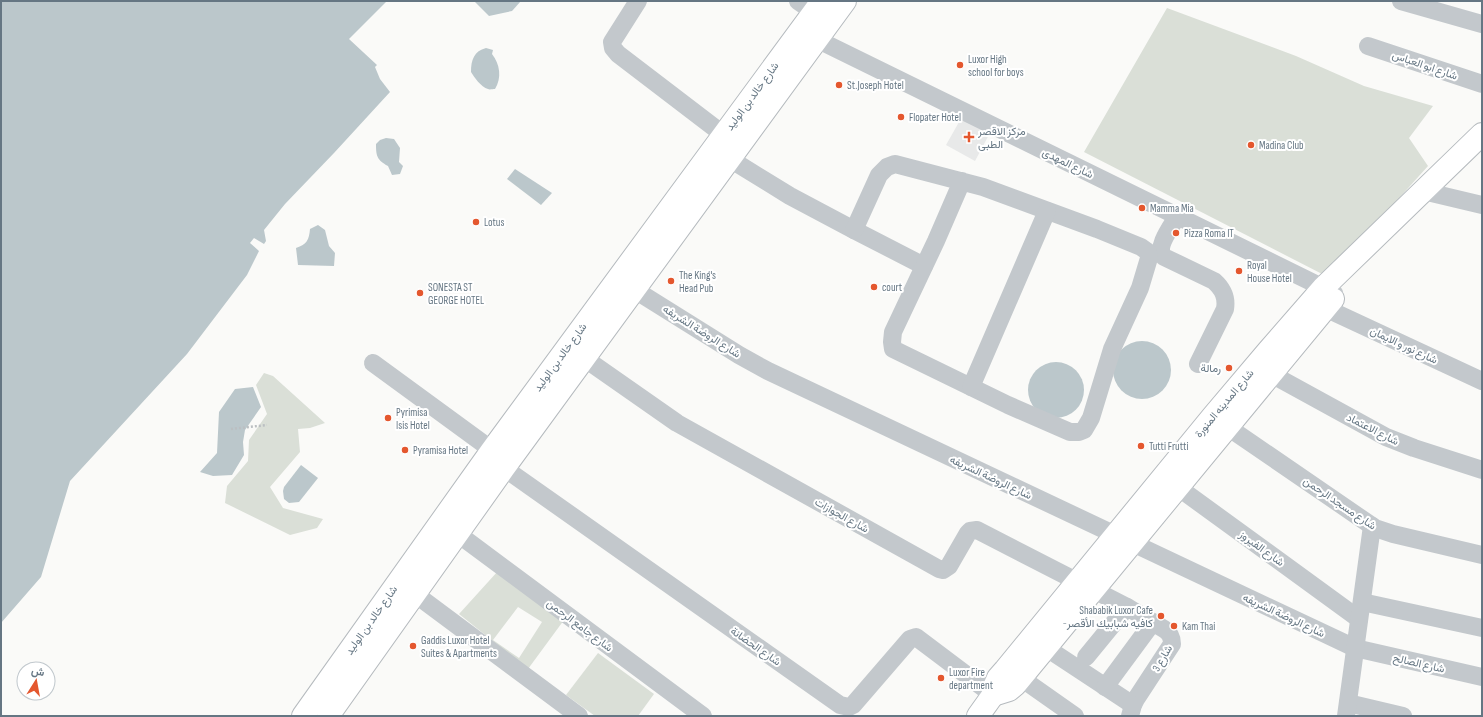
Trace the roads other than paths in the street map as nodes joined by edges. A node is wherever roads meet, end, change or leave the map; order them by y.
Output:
1 (638, 1) edge
2 (845, 1) edge
3 (1401, 1) edge
4 (811, 5) edge
5 (1482, 24) edge
6 (808, 35) junction
7 (1368, 46) dead end
8 (1482, 84) edge
9 (1482, 134) edge
10 (731, 146) junction
11 (1482, 155) edge
12 (962, 181) junction
13 (1432, 193) junction
14 (1482, 206) edge
15 (1047, 210) junction
16 (1176, 217) junction
17 (854, 230) junction
18 (924, 266) junction
19 (635, 290) junction
20 (1328, 297) junction
21 (584, 358) junction
22 (373, 363) dead end
23 (1198, 364) dead end
24 (1271, 374) junction
25 (1482, 381) edge
26 (971, 387) junction
27 (1221, 421) junction
28 (492, 450) junction
29 (504, 468) junction
30 (1482, 470) edge
31 (1171, 482) junction
32 (1372, 526) junction
33 (458, 534) junction
34 (1124, 539) junction
35 (1482, 555) edge
36 (1086, 586) junction
37 (415, 594) junction
38 (1362, 602) junction
39 (1127, 607) junction
40 (1359, 619) junction
41 (1153, 622) junction
42 (1482, 628) edge
43 (1045, 647) junction
44 (1356, 648) junction
45 (1086, 657) dead end
46 (1482, 677) edge
47 (1020, 678) junction
48 (1105, 687) junction
49 (993, 695) junction
50 (1347, 710) edge
51 (1131, 711) edge
52 (303, 716) edge
53 (328, 716) edge
54 (579, 716) edge
55 (703, 716) edge
56 (978, 716) edge
57 (1075, 716) edge
58 (1403, 716) edge

1 - 10 street
2 - 6 main road, شارع خالد بن الوليد
3 - 5 street
4 - 6 main road, شارع خالد بن الوليد
6 - 10 main road, شارع خالد بن الوليد
6 - 16 street, شارع المهدى
7 - 8 street, شارع ابو العباس
9 - 13 main road, شارع المدينه المنورة
10 - 17 street
10 - 19 main road, شارع خالد بن الوليد
10 - 28 main road, شارع خالد بن الوليد
11 - 13 main road, شارع المدينه المنورة
12 - 15 street
12 - 17 street
12 - 18 street
13 - 14 street
13 - 20 main road, شارع المدينه المنورة
15 - 26 street
15 - 26 street
16 - 20 street, شارع المهدى
16 - 23 street
17 - 18 street
18 - 26 street
19 - 21 main road, شارع خالد بن الوليد
19 - 34 street, شارع الروضة الشريفه
20 - 24 main road, شارع المدينه المنورة
20 - 25 street, شارع نور و الايمان
20 - 27 main road, شارع المدينه المنورة
21 - 29 main road, شارع خالد بن الوليد
21 - 36 street, شارع الجوازات
22 - 28 street
24 - 27 main road, شارع المدينه المنورة
24 - 30 street, شارع الاعتماد
27 - 31 main road, شارع المدينه المنورة
27 - 32 street, شارع مسجد الرحمن
28 - 52 main road, شارع خالد بن الوليد
29 - 33 main road, شارع خالد بن الوليد
29 - 49 street, شارع الحضانة
31 - 34 main road, شارع المدينه المنورة
31 - 40 street, شارع الفيروز
32 - 35 street, شارع مسجد الرحمن
32 - 38 street
33 - 37 main road, شارع خالد بن الوليد
33 - 55 street, شارع جامع الرحمن
34 - 36 main road, شارع المدينه المنورة
34 - 44 street, شارع الروضة الشريفه
36 - 39 street, شارع 3
36 - 43 main road, شارع المدينه المنورة
36 - 49 main road, شارع المدينه المنورة
37 - 53 main road, شارع خالد بن الوليد
37 - 54 street
38 - 40 street
38 - 42 street
39 - 41 street, شارع 3
39 - 45 street
40 - 44 street
41 - 48 street
41 - 51 street, شارع 3
43 - 47 main road, شارع المدينه المنورة
43 - 48 street
44 - 46 street, شارع الصالح
44 - 50 street
47 - 49 main road, شارع المدينه المنورة
47 - 57 street
48 - 51 street
49 - 56 main road, شارع المدينه المنورة
50 - 58 street

